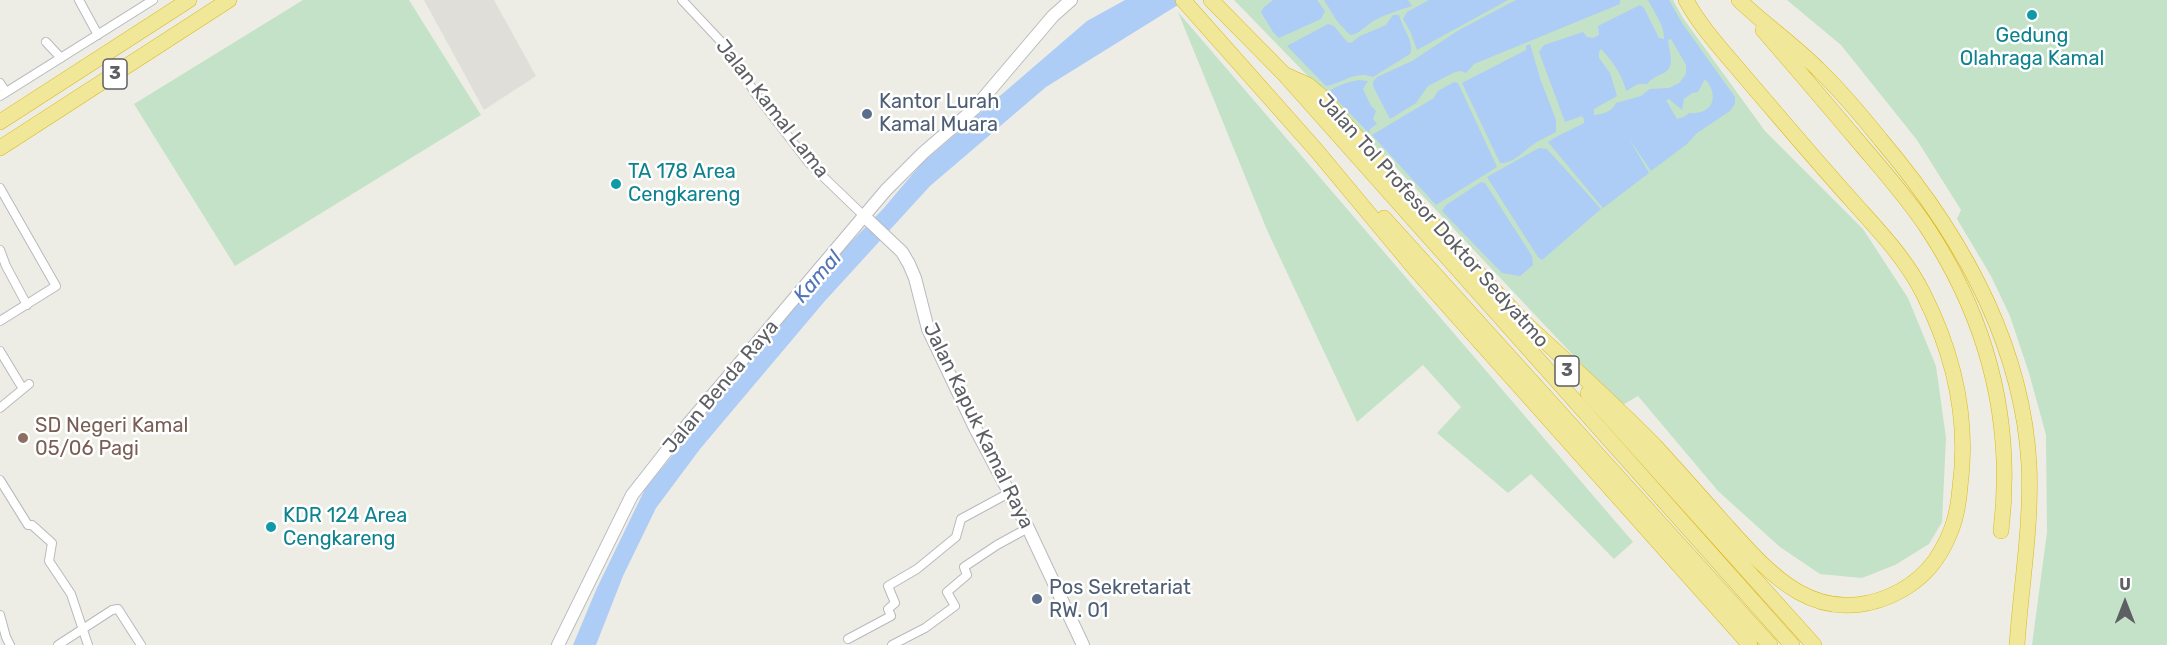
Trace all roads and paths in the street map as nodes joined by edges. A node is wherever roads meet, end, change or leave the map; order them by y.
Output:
1 (79, 0) edge
2 (153, 0) edge
3 (189, 0) edge
4 (229, 0) edge
5 (682, 0) edge
6 (1071, 0) edge
7 (1183, 0) edge
8 (1211, 0) edge
9 (1686, 0) edge
10 (1738, 0) edge
11 (98, 35) junction
12 (46, 42) dead end
13 (61, 58) junction
14 (1285, 75) junction
15 (0, 83) edge
16 (3, 94) edge
17 (0, 122) edge
18 (0, 148) edge
19 (1316, 150) junction
20 (0, 188) edge
21 (867, 219) junction
22 (0, 250) edge
23 (27, 305) junction
24 (0, 320) edge
25 (1524, 322) junction
26 (0, 351) edge
27 (0, 408) edge
28 (0, 480) edge
29 (1009, 493) junction
30 (1028, 528) junction
31 (2001, 531) dead end
32 (0, 615) edge
33 (82, 628) junction
34 (848, 639) dead end
35 (10, 645) edge
36 (58, 645) edge
37 (88, 645) edge
38 (141, 645) edge
39 (558, 645) edge
40 (892, 645) edge
41 (1083, 645) edge
42 (1750, 645) edge
43 (1770, 645) edge
44 (1792, 645) edge
45 (1815, 645) edge
46 (2017, 645) edge

1 - 11 street
2 - 11 street
3 - 17 highway, 3
4 - 18 highway, 3
5 - 21 street, Jalan Kamal Lama
6 - 21 main road, Jalan Benda Raya
7 - 19 highway, Jalan Tol Profesor Doktor Sedyatmo / 3
8 - 14 highway, Jalan Tol Profesor Doktor Sedyatmo / 3
9 - 25 highway
10 - 31 highway
10 - 46 highway
11 - 13 street
12 - 13 street
13 - 16 street
14 - 25 highway, Jalan Tol Profesor Doktor Sedyatmo / 3
14 - 44 highway, Jalan Tol Profesor Doktor Sedyatmo / 3
15 - 16 street
19 - 42 highway, Jalan Tol Profesor Doktor Sedyatmo / 3
19 - 43 highway, Jalan Tol Profesor Doktor Sedyatmo / 3
20 - 23 street
21 - 29 main road, Jalan Kapuk Kamal Raya
21 - 39 main road, Jalan Benda Raya
22 - 23 street
23 - 24 street
25 - 45 highway, Jalan Tol Profesor Doktor Sedyatmo / 3
26 - 27 street
28 - 33 street
29 - 30 main road, Jalan Kapuk Kamal Raya
29 - 34 street
30 - 40 street
30 - 41 main road, Jalan Kapuk Kamal Raya
32 - 35 street
33 - 36 street
33 - 37 street
33 - 38 street

